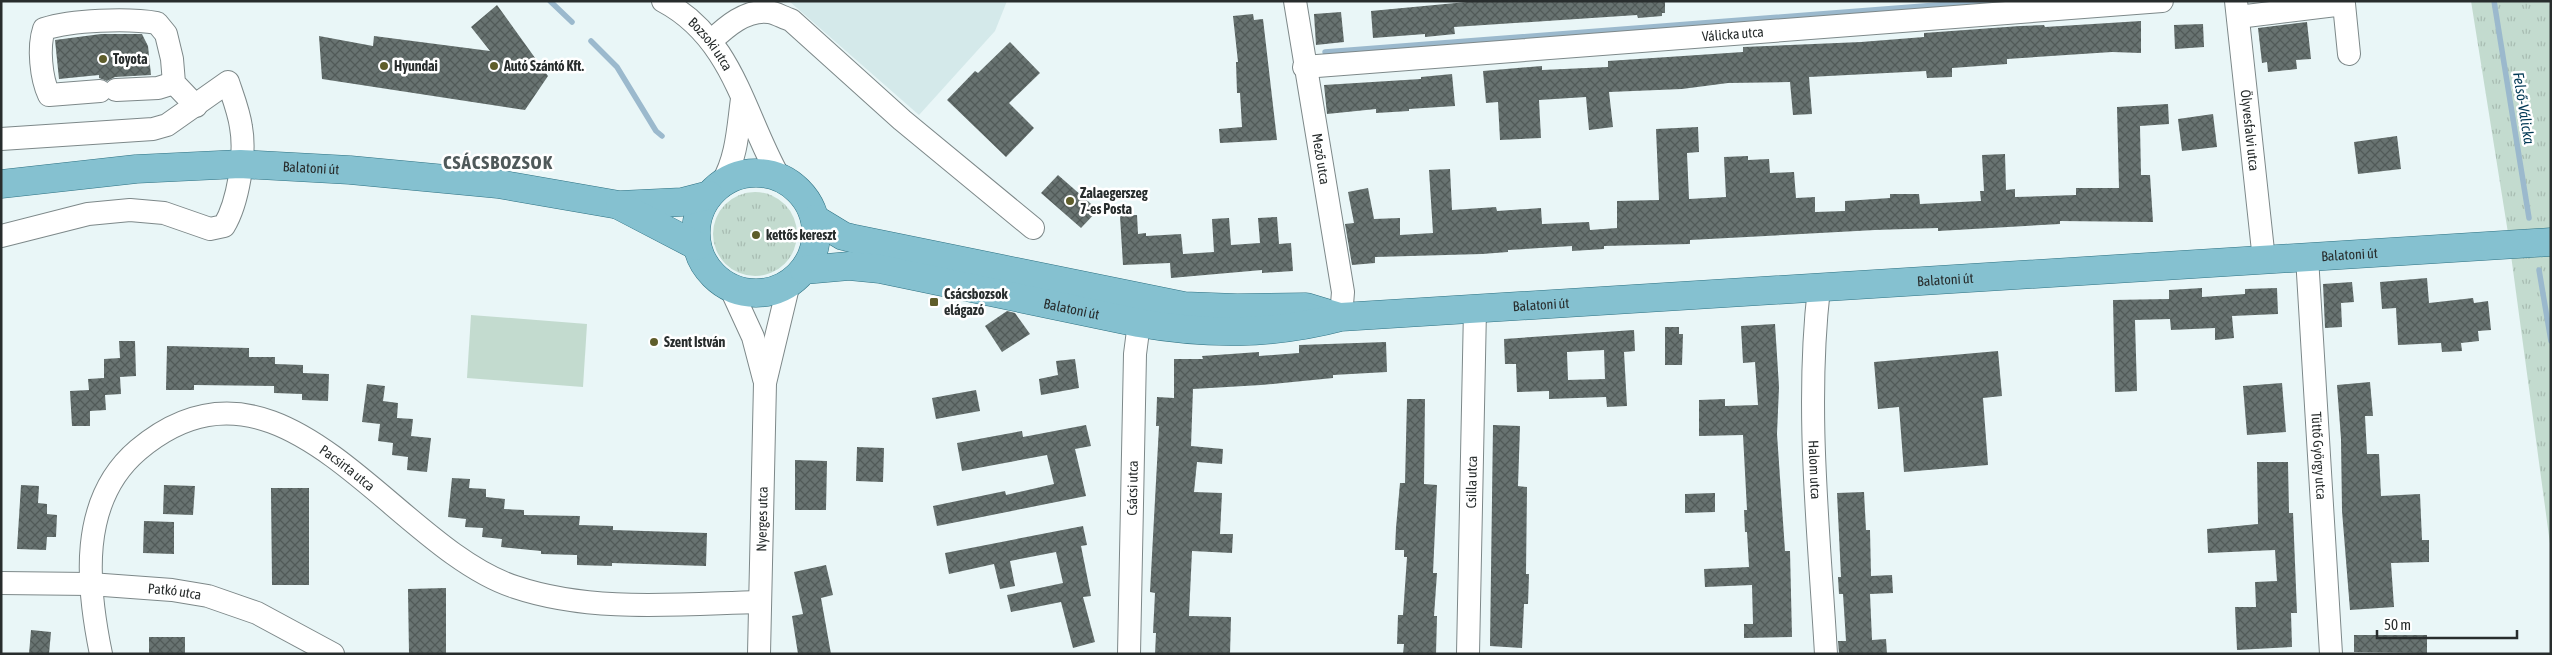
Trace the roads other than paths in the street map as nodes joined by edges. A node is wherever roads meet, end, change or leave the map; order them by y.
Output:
1 (663, 1) edge
2 (1295, 1) edge
3 (2162, 1) edge
4 (2237, 9) edge
5 (711, 41) junction
6 (2349, 54) dead end
7 (1304, 66) junction
8 (174, 83) junction
9 (742, 99) junction
10 (196, 106) junction
11 (1, 139) edge
12 (240, 164) junction
13 (779, 177) junction
14 (1, 184) edge
15 (715, 189) junction
16 (619, 205) junction
17 (815, 219) junction
18 (1033, 228) dead end
19 (1, 236) edge
20 (2551, 242) edge
21 (697, 246) junction
22 (2307, 257) junction
23 (2264, 260) junction
24 (796, 276) junction
25 (730, 287) junction
26 (1819, 288) junction
27 (1475, 309) junction
28 (1341, 317) junction
29 (1139, 323) junction
30 (765, 383) junction
31 (1, 582) edge
32 (90, 584) junction
33 (759, 602) junction
34 (101, 654) edge
35 (333, 654) edge
36 (758, 654) edge
37 (1129, 654) edge
38 (1468, 654) edge
39 (1826, 654) edge
40 (2331, 654) edge

1 - 5 street, Bozsoki utca
2 - 7 street, Mező utca
3 - 7 street, Válicka utca
4 - 6 street
4 - 23 street, Ölyvesfalvi utca
5 - 9 street, Bozsoki utca
5 - 18 street
7 - 28 street, Mező utca
8 - 8 street
8 - 10 street
9 - 13 street, Bozsoki utca
9 - 15 street, Bozsoki utca
10 - 11 street
10 - 12 street
12 - 14 main road, Balatoni út
12 - 16 main road, Balatoni út
12 - 19 street
13 - 15 main road
13 - 17 main road
15 - 16 main road, Balatoni út
15 - 21 main road
16 - 21 main road, Balatoni út
17 - 24 main road
17 - 28 main road, Balatoni út
20 - 22 main road, Balatoni út
21 - 25 main road
22 - 23 main road, Balatoni út
22 - 40 street, Tüttő György utca
23 - 26 main road, Balatoni út
24 - 25 main road
24 - 29 main road, Balatoni út
24 - 30 street, Nyerges utca
25 - 30 street, Nyerges utca
26 - 27 main road, Balatoni út
26 - 39 street, Halom utca
27 - 28 main road, Balatoni út
27 - 38 street, Csilla utca
28 - 29 main road, Balatoni út
29 - 37 street, Csácsi utca
30 - 33 street, Nyerges utca
31 - 32 street, Patkó utca
32 - 33 street, Pacsirta utca
32 - 34 street, Pacsirta utca
32 - 35 street, Patkó utca
33 - 36 street, Nyerges utca

